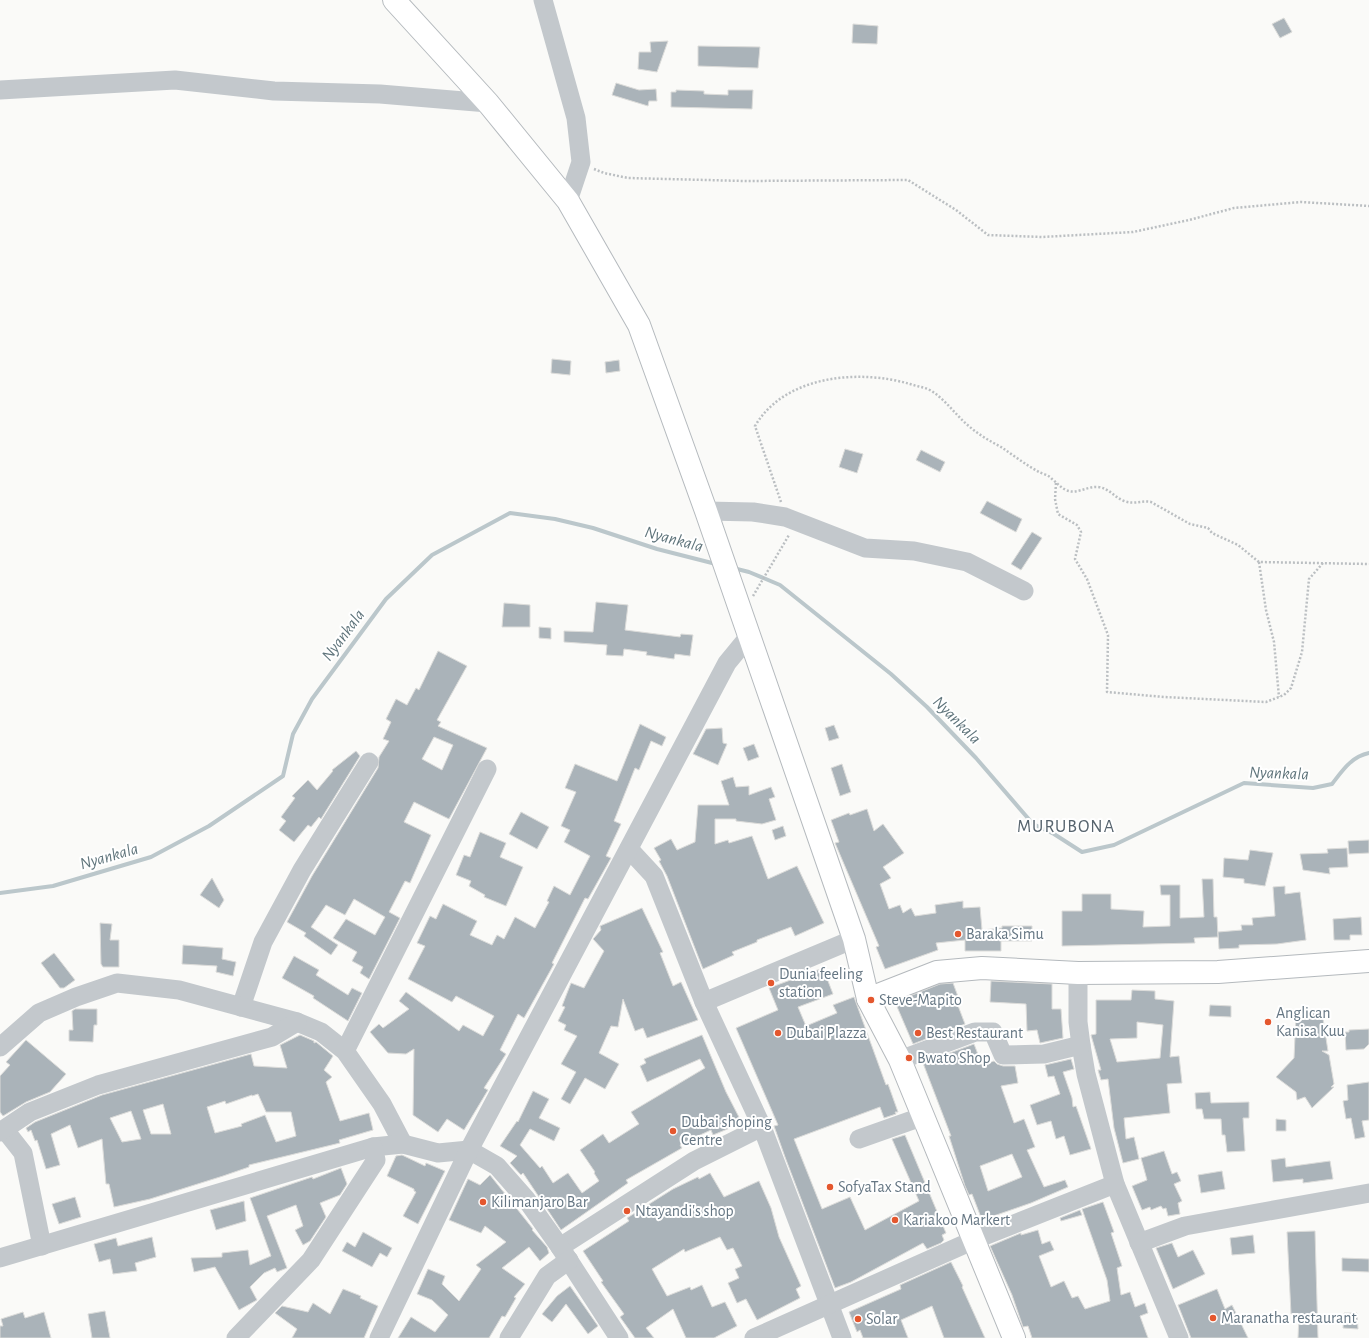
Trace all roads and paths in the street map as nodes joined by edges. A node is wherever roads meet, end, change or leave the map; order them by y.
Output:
1 (394, 0) edge
2 (543, 0) edge
3 (0, 90) edge
4 (488, 103) junction
5 (581, 162) junction
6 (568, 201) junction
7 (1369, 206) edge
8 (1056, 482) junction
9 (706, 511) junction
10 (791, 520) junction
11 (1259, 562) junction
12 (1323, 563) junction
13 (1369, 564) edge
14 (761, 582) dead end
15 (1024, 591) dead end
16 (750, 635) junction
17 (1279, 697) junction
18 (369, 762) dead end
19 (487, 768) dead end
20 (629, 849) junction
21 (854, 939) junction
22 (1369, 961) edge
23 (1078, 973) junction
24 (868, 998) junction
25 (704, 1002) junction
26 (242, 1007) junction
27 (297, 1022) junction
28 (1081, 1045) junction
29 (0, 1047) edge
30 (345, 1052) junction
31 (900, 1060) junction
32 (924, 1116) junction
33 (762, 1127) junction
34 (2, 1131) edge
35 (859, 1139) dead end
36 (402, 1144) junction
37 (373, 1147) junction
38 (470, 1150) junction
39 (1115, 1184) junction
40 (1369, 1194) edge
41 (974, 1240) junction
42 (1140, 1243) junction
43 (42, 1246) junction
44 (564, 1254) junction
45 (0, 1258) edge
46 (828, 1305) junction
47 (236, 1338) edge
48 (379, 1338) edge
49 (509, 1338) edge
50 (619, 1338) edge
51 (754, 1338) edge
52 (842, 1338) edge
53 (1014, 1338) edge
54 (1179, 1338) edge

1 - 4 main road
2 - 5 street
3 - 4 street
4 - 6 main road
5 - 6 street
5 - 7 path
6 - 9 main road
8 - 10 path
8 - 11 path
8 - 17 path
9 - 10 street
9 - 16 main road
10 - 14 path
10 - 15 street
11 - 12 path
11 - 17 path
12 - 13 path
12 - 17 path
16 - 20 street
16 - 21 main road
18 - 26 street
19 - 30 street
20 - 25 street
20 - 38 street
21 - 24 main road
21 - 25 street
22 - 23 main road
23 - 24 main road
23 - 28 street
24 - 31 main road
25 - 33 street
26 - 27 street
26 - 29 street
27 - 30 street
27 - 34 street
28 - 31 street
28 - 39 street
30 - 36 street
31 - 32 main road
32 - 35 street
32 - 41 main road
33 - 44 street
33 - 46 street
34 - 43 street
36 - 37 street
36 - 38 street
37 - 43 street
37 - 47 street
38 - 44 street
38 - 48 street
39 - 41 street
39 - 42 street
40 - 42 street
41 - 46 street
41 - 53 main road
42 - 54 street
43 - 45 street
44 - 49 street
44 - 50 street
46 - 51 street
46 - 52 street

